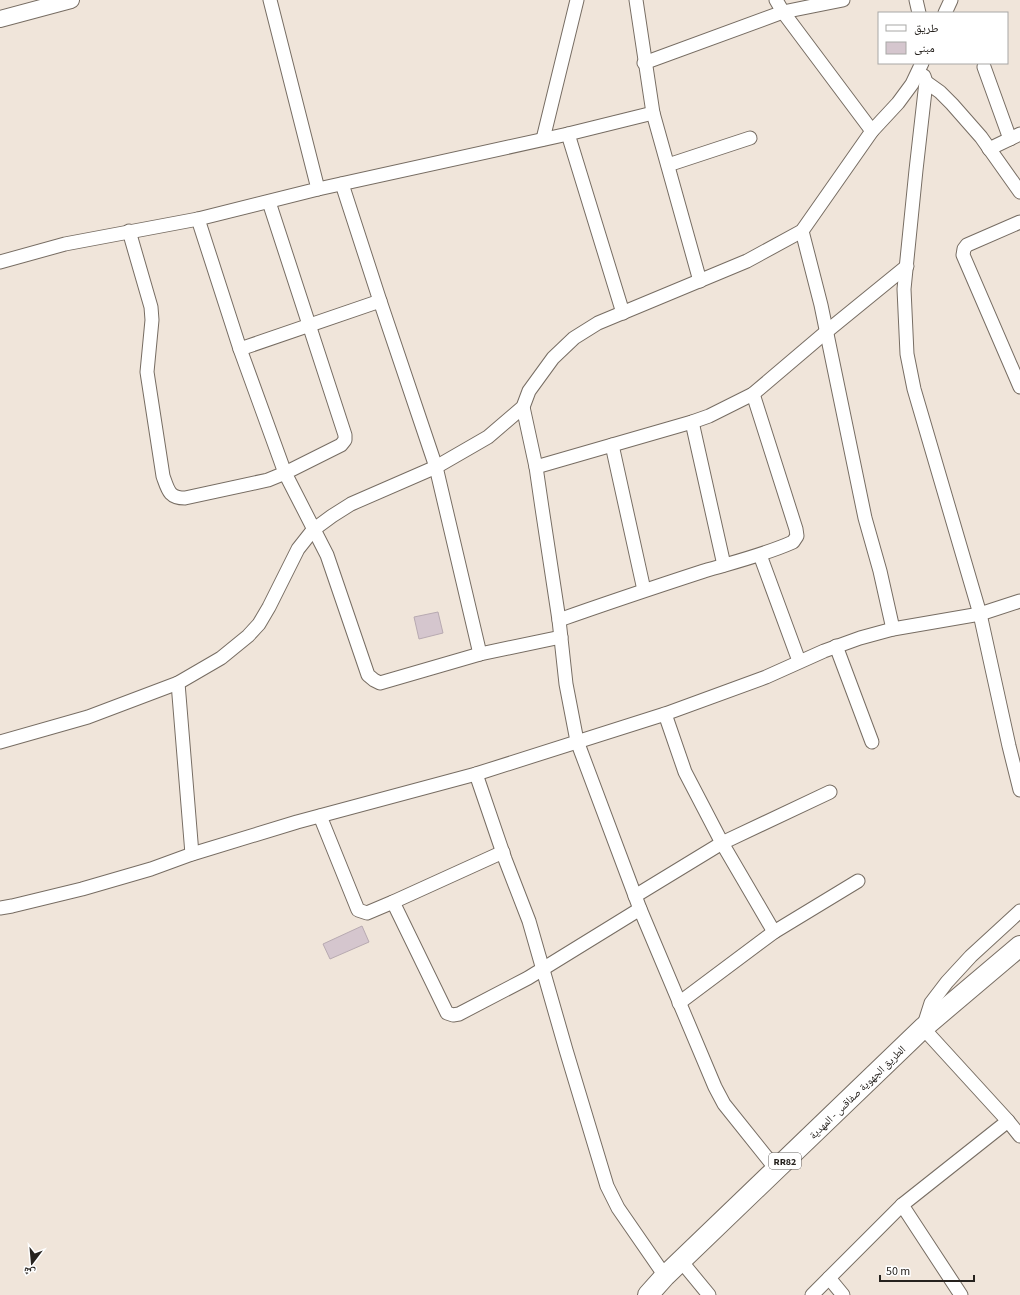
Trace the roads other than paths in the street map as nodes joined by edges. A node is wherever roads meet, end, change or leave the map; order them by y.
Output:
1 (71, 0) edge
2 (270, 0) edge
3 (577, 0) edge
4 (636, 0) edge
5 (776, 0) edge
6 (843, 0) edge
7 (916, 0) edge
8 (951, 0) edge
9 (782, 12) junction
10 (918, 12) edge
11 (945, 12) edge
12 (0, 19) edge
13 (644, 63) junction
14 (921, 65) edge
15 (984, 67) dead end
16 (926, 82) junction
17 (653, 113) junction
18 (872, 131) junction
19 (568, 134) junction
20 (1015, 137) edge
21 (750, 138) dead end
22 (543, 139) junction
23 (989, 149) junction
24 (668, 166) junction
25 (342, 184) junction
26 (318, 189) junction
27 (1020, 192) edge
28 (269, 202) junction
29 (198, 219) junction
30 (1020, 222) edge
31 (130, 231) junction
32 (802, 231) junction
33 (0, 262) edge
34 (907, 266) junction
35 (700, 281) junction
36 (380, 301) junction
37 (623, 313) junction
38 (309, 326) junction
39 (826, 332) junction
40 (240, 349) junction
41 (1020, 387) edge
42 (753, 394) junction
43 (523, 407) junction
44 (692, 422) junction
45 (612, 444) junction
46 (436, 467) junction
47 (536, 467) junction
48 (285, 473) junction
49 (313, 530) junction
50 (760, 555) junction
51 (724, 565) junction
52 (644, 590) junction
53 (1020, 601) edge
54 (980, 614) junction
55 (559, 620) junction
56 (893, 629) junction
57 (561, 637) junction
58 (836, 646) junction
59 (480, 654) junction
60 (799, 661) junction
61 (178, 683) junction
62 (665, 714) junction
63 (577, 741) junction
64 (0, 742) edge
65 (872, 742) dead end
66 (476, 774) junction
67 (1020, 790) edge
68 (830, 792) dead end
69 (320, 816) junction
70 (722, 843) junction
71 (503, 852) junction
72 (192, 854) junction
73 (858, 881) dead end
74 (635, 896) junction
75 (393, 902) junction
76 (0, 908) edge
77 (640, 909) junction
78 (1020, 911) edge
79 (774, 932) junction
80 (1020, 946) edge
81 (542, 969) junction
82 (679, 1003) junction
83 (923, 1028) junction
84 (1008, 1120) junction
85 (1020, 1135) edge
86 (776, 1169) junction
87 (902, 1205) junction
88 (681, 1261) junction
89 (665, 1276) junction
90 (830, 1278) junction
91 (648, 1295) edge
92 (709, 1295) edge
93 (812, 1295) edge
94 (843, 1295) edge
95 (961, 1295) edge

1 - 12 street
2 - 26 street
3 - 22 street
4 - 13 street
5 - 9 street
6 - 9 street
7 - 10 street
8 - 11 street
9 - 13 street
9 - 18 street
13 - 17 street
14 - 16 street
14 - 18 street
15 - 20 street
16 - 23 street
16 - 34 street
17 - 19 street
17 - 24 street
18 - 32 street
19 - 22 street
19 - 37 street
20 - 23 street
21 - 24 street
22 - 25 street
23 - 27 street
24 - 35 street
25 - 26 street
25 - 36 street
26 - 28 street
28 - 29 street
28 - 38 street
29 - 31 street
29 - 40 street
30 - 41 street
31 - 33 street
31 - 48 street
32 - 35 street
32 - 39 street
34 - 39 street
34 - 54 street
35 - 37 street
36 - 38 street
36 - 46 street
37 - 43 street
38 - 40 street
38 - 48 street
39 - 42 street
39 - 56 street
40 - 48 street
42 - 44 street
42 - 50 street
43 - 46 street
43 - 47 street
44 - 45 street
44 - 51 street
45 - 47 street
45 - 52 street
46 - 49 street
46 - 59 street
47 - 55 street
48 - 49 street
49 - 59 street
49 - 61 street
50 - 51 street
50 - 60 street
51 - 52 street
52 - 55 street
53 - 54 street
54 - 56 street
54 - 67 street
55 - 57 street
56 - 58 street
57 - 59 street
57 - 63 street
58 - 60 street
58 - 65 street
60 - 62 street
61 - 64 street
61 - 72 street
62 - 63 street
62 - 70 street
63 - 66 street
63 - 74 street
66 - 69 street
66 - 71 street
68 - 70 street
69 - 72 street
69 - 75 street
70 - 74 street
70 - 79 street
71 - 75 street
71 - 81 street
72 - 76 street
73 - 79 street
74 - 77 street
75 - 81 street
77 - 81 street
77 - 82 street
78 - 83 street
79 - 82 street
80 - 83 main road, الطريق الجهوية صفاقس - المهدية / RR82
81 - 89 street
82 - 86 street
83 - 84 street
83 - 86 main road, الطريق الجهوية صفاقس - المهدية / RR82
84 - 85 street
84 - 87 street
86 - 88 main road, الطريق الجهوية صفاقس - المهدية / RR82
87 - 90 street
87 - 95 street
88 - 89 main road, الطريق الجهوية صفاقس - المهدية / RR82
88 - 92 street
89 - 91 main road, الطريق الجهوية صفاقس - المهدية / RR82
90 - 93 street
90 - 94 street

